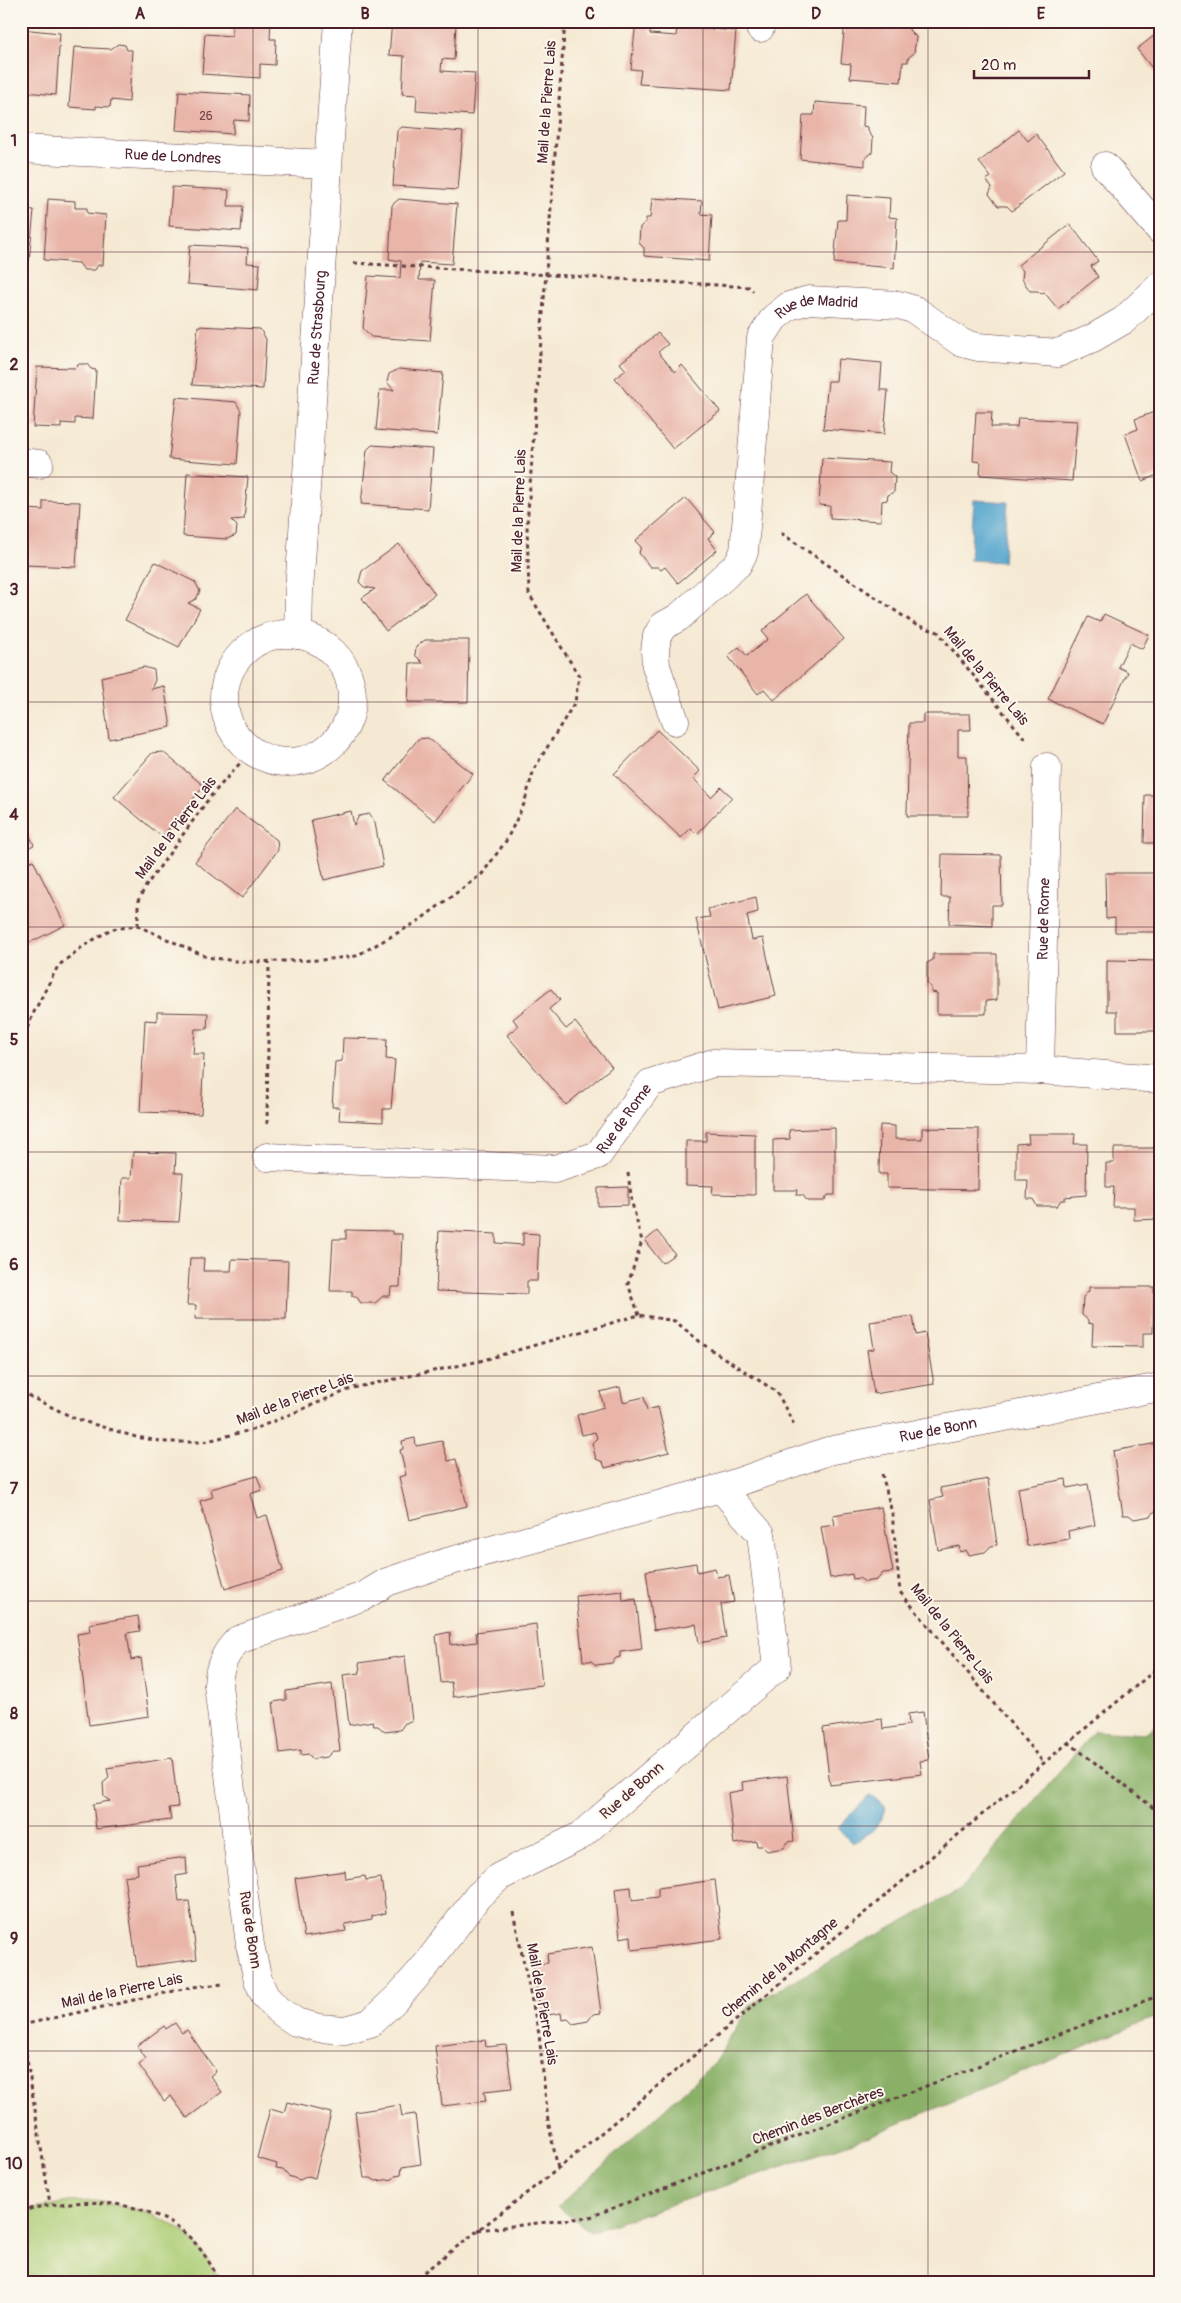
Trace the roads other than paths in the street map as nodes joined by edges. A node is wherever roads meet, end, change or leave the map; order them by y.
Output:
1 (338, 21) edge
2 (21, 149) edge
3 (326, 164) junction
4 (1105, 166) dead end
5 (1160, 230) edge
6 (1160, 286) edge
7 (298, 634) junction
8 (675, 721) dead end
9 (1047, 767) road end
10 (1040, 1070) junction
11 (1160, 1080) edge
12 (267, 1156) road end
13 (1160, 1387) edge
14 (721, 1488) junction

1 - 3 street, Rue de Strasbourg
2 - 3 street, Rue de Londres
3 - 7 street, Rue de Strasbourg
4 - 5 street
6 - 8 street, Rue de Madrid
7 - 7 street
9 - 10 street, Rue de Rome
10 - 11 street, Rue de Rome
10 - 12 street, Rue de Rome
13 - 14 street, Rue de Bonn
14 - 14 street, Rue de Bonn

